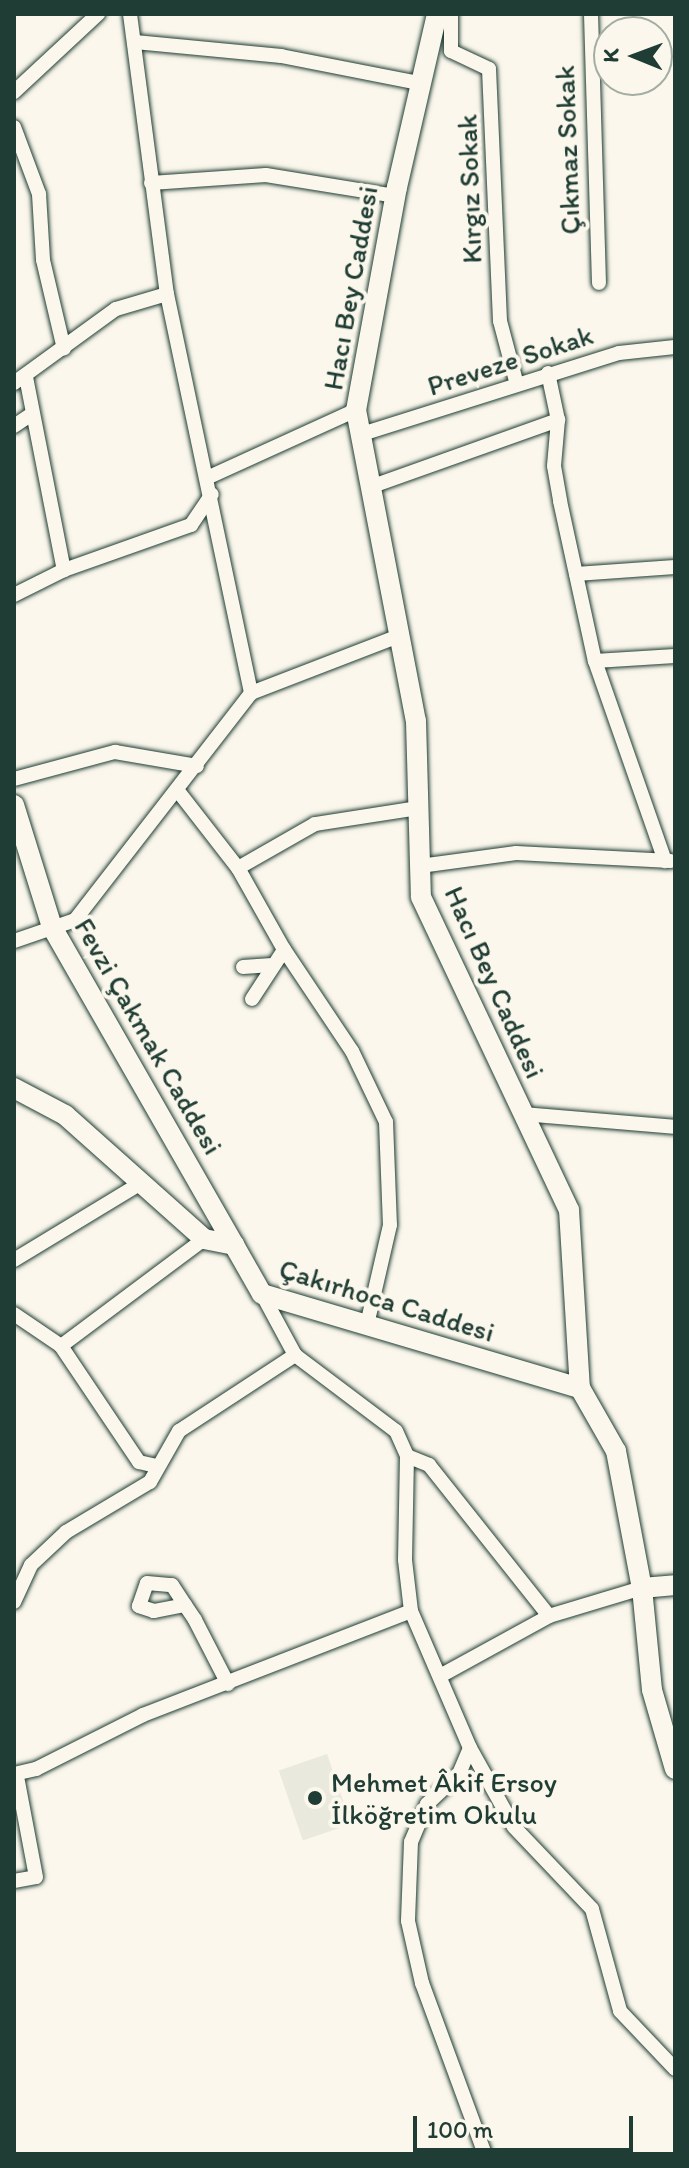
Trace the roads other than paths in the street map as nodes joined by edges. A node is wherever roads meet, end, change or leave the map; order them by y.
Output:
1 (98, 14) edge
2 (130, 14) edge
3 (437, 14) edge
4 (451, 14) edge
5 (591, 14) edge
6 (135, 42) junction
7 (419, 83) junction
8 (14, 92) edge
9 (14, 127) edge
10 (151, 183) junction
11 (396, 196) junction
12 (599, 283) dead end
13 (167, 294) junction
14 (675, 347) edge
15 (64, 349) junction
16 (548, 373) junction
17 (20, 380) edge
18 (517, 385) junction
19 (356, 410) junction
20 (32, 414) junction
21 (558, 420) junction
22 (14, 426) edge
23 (362, 434) junction
24 (209, 477) junction
25 (370, 487) junction
26 (212, 494) junction
27 (675, 567) edge
28 (64, 570) junction
29 (576, 574) junction
30 (14, 595) edge
31 (399, 636) junction
32 (675, 656) edge
33 (595, 661) junction
34 (251, 693) junction
35 (197, 766) junction
36 (14, 779) edge
37 (178, 791) junction
38 (14, 805) edge
39 (418, 808) junction
40 (670, 861) edge
41 (420, 866) junction
42 (238, 868) junction
43 (52, 927) junction
44 (14, 941) edge
45 (284, 950) junction
46 (272, 965) junction
47 (243, 967) dead end
48 (252, 999) dead end
49 (14, 1088) edge
50 (524, 1114) junction
51 (675, 1127) edge
52 (141, 1183) junction
53 (204, 1239) junction
54 (234, 1245) junction
55 (14, 1260) edge
56 (262, 1294) junction
57 (14, 1314) edge
58 (367, 1325) junction
59 (61, 1346) junction
60 (295, 1355) junction
61 (580, 1388) junction
62 (407, 1456) junction
63 (156, 1466) junction
64 (675, 1585) edge
65 (642, 1588) junction
66 (14, 1602) edge
67 (185, 1605) junction
68 (411, 1611) junction
69 (549, 1616) junction
70 (440, 1676) junction
71 (228, 1684) junction
72 (470, 1748) junction
73 (675, 1769) edge
74 (16, 1775) edge
75 (14, 1881) edge
76 (675, 2069) edge
77 (485, 2154) edge

1 - 8 street
2 - 6 street
3 - 7 street, Hacı Bey Caddesi
4 - 18 street, Kırgız Sokak
5 - 12 street, Çıkmaz Sokak
6 - 7 street
6 - 10 street
7 - 11 street, Hacı Bey Caddesi
9 - 15 street
10 - 11 street
10 - 13 street
11 - 19 street, Hacı Bey Caddesi
13 - 15 street
13 - 24 street
14 - 16 street, Preveze Sokak
15 - 17 street
16 - 18 street, Preveze Sokak
16 - 21 street
17 - 20 street
18 - 23 street, Preveze Sokak
19 - 23 street, Hacı Bey Caddesi
19 - 24 street
20 - 22 street
20 - 28 street
21 - 25 street
21 - 29 street
23 - 25 street, Hacı Bey Caddesi
24 - 26 street
25 - 31 street, Hacı Bey Caddesi
26 - 28 street
26 - 34 street
27 - 29 street
28 - 30 street
29 - 33 street
31 - 34 street
31 - 39 street, Hacı Bey Caddesi
32 - 33 street
33 - 40 street
34 - 35 street
35 - 36 street
35 - 37 street
37 - 42 street
37 - 43 street
38 - 43 street, Fevzi Çakmak Caddesi
39 - 41 street, Hacı Bey Caddesi
39 - 42 street
40 - 41 street
41 - 50 street, Hacı Bey Caddesi
42 - 45 street
43 - 44 street
43 - 54 street, Fevzi Çakmak Caddesi
45 - 46 street
45 - 58 street
46 - 47 street
46 - 48 street
49 - 52 street
50 - 51 street
50 - 61 street, Hacı Bey Caddesi
52 - 53 street
52 - 55 street
53 - 54 street
53 - 59 street
54 - 56 street, Çakırhoca Caddesi
56 - 58 street, Çakırhoca Caddesi
56 - 60 street
57 - 59 street
58 - 61 street, Çakırhoca Caddesi
59 - 63 street
60 - 62 street
60 - 63 street
61 - 65 street, Hacı Bey Caddesi
62 - 68 street
62 - 69 street
63 - 66 street
64 - 65 street
65 - 69 street
65 - 73 street, Hacı Bey Caddesi
67 - 67 street
67 - 71 street
68 - 70 street
68 - 71 street
69 - 70 street
70 - 72 street
71 - 74 street
72 - 76 street
72 - 77 street
74 - 75 street

